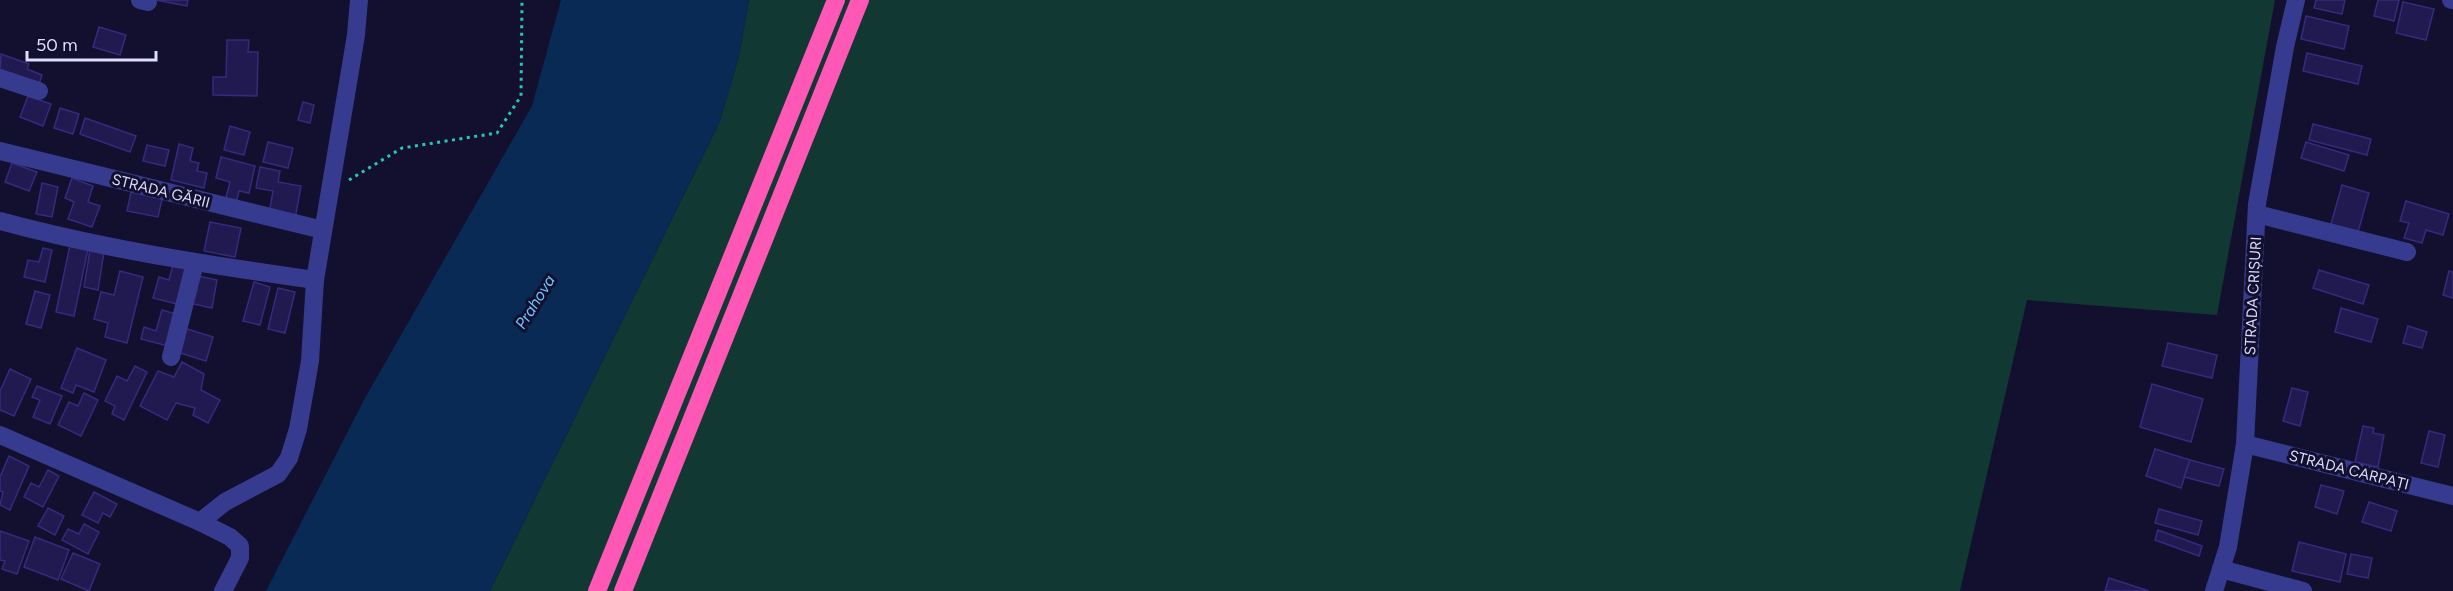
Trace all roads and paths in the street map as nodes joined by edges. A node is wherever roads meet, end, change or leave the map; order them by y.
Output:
1 (359, 0) edge
2 (522, 0) edge
3 (836, 0) edge
4 (860, 0) edge
5 (2296, 0) edge
6 (0, 78) edge
7 (39, 91) dead end
8 (0, 151) edge
9 (329, 192) junction
10 (2257, 214) junction
11 (0, 221) edge
12 (323, 230) junction
13 (2407, 252) dead end
14 (195, 263) junction
15 (315, 280) junction
16 (171, 357) dead end
17 (0, 435) edge
18 (2245, 444) junction
19 (2453, 496) edge
20 (200, 522) junction
21 (2221, 569) junction
22 (223, 591) edge
23 (597, 591) edge
24 (622, 591) edge
25 (2214, 591) edge
26 (2303, 591) edge

1 - 9 street
2 - 9 path
3 - 23 highway
4 - 24 highway
5 - 10 street, STRADA CRIȘURI
6 - 7 street
8 - 12 street, STRADA GĂRII
9 - 12 street
10 - 13 street
10 - 18 street, STRADA CRIȘURI
11 - 14 street
12 - 15 street
14 - 15 street
14 - 16 street
15 - 20 street
17 - 20 street
18 - 19 street, STRADA CARPAȚI
18 - 21 street, STRADA CRIȘURI
20 - 22 street
21 - 25 street, STRADA CRIȘURI
21 - 26 street

